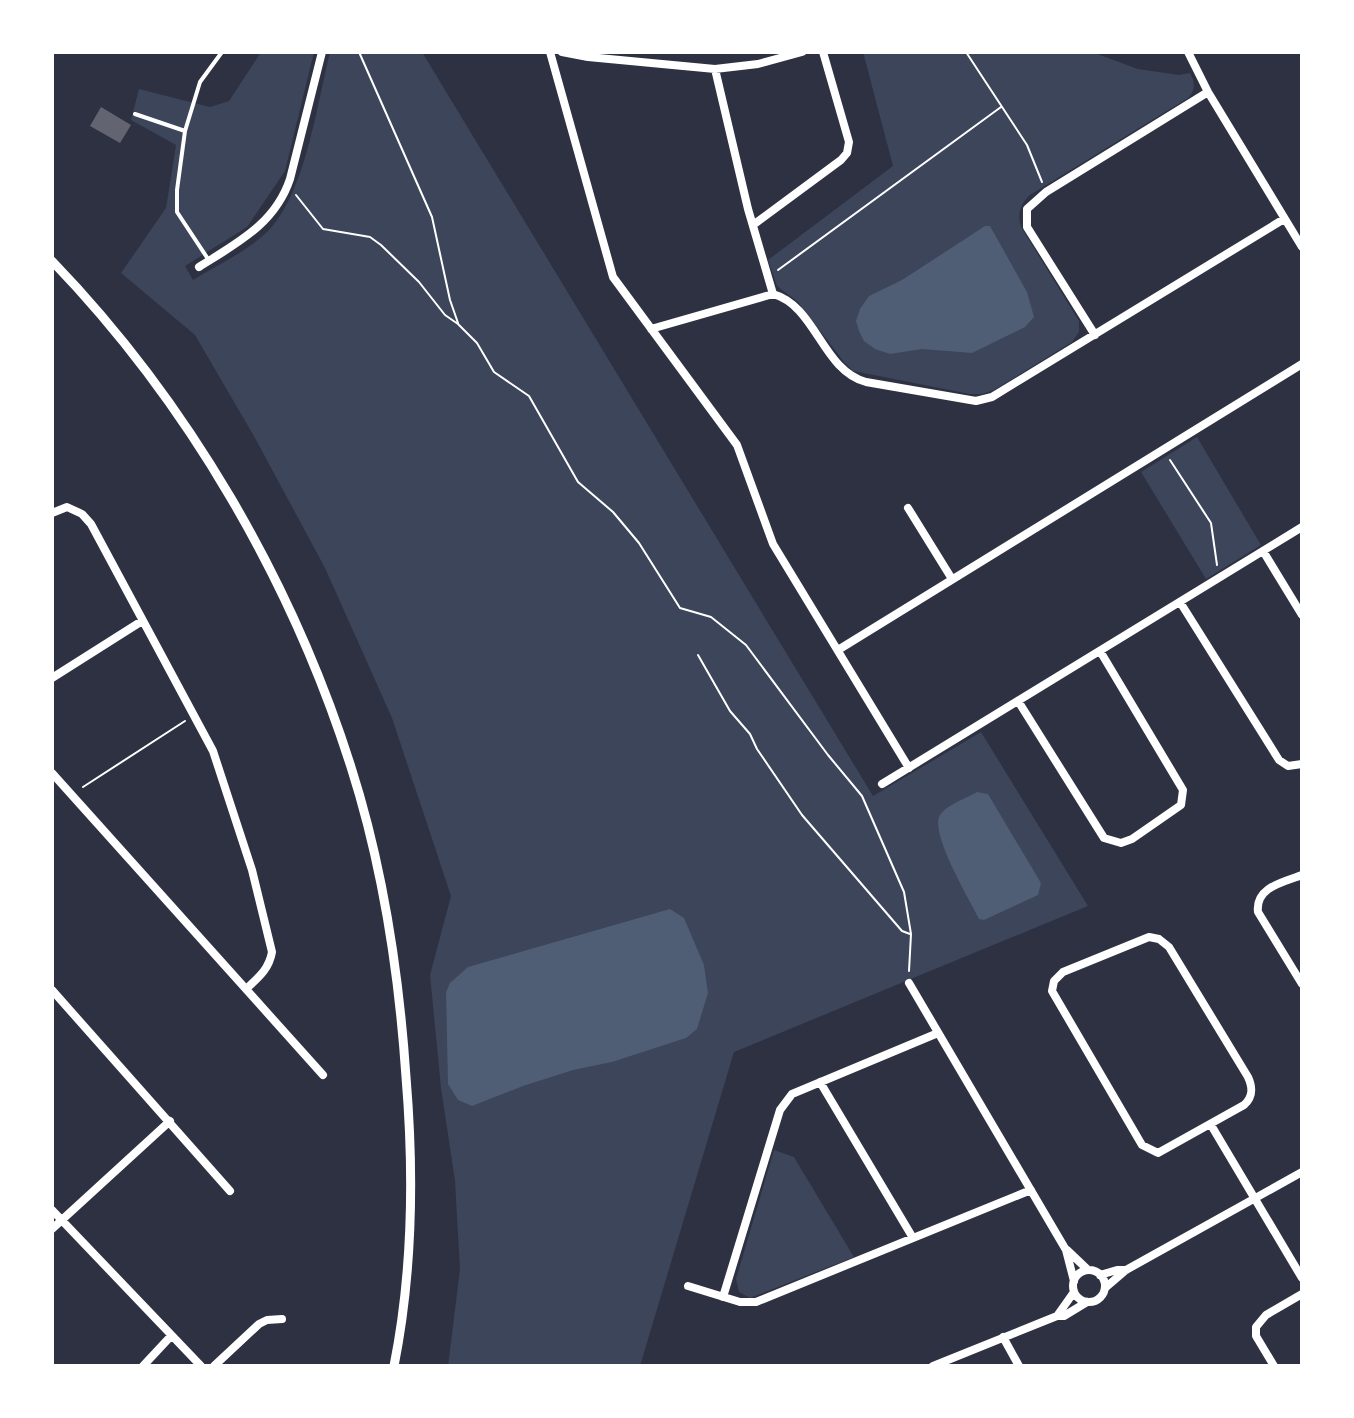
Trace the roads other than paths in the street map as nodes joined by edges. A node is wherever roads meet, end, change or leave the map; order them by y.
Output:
1 (222, 52) edge
2 (322, 52) edge
3 (550, 52) edge
4 (562, 52) edge
5 (823, 52) edge
6 (1188, 52) edge
7 (796, 53) edge
8 (715, 69) junction
9 (1208, 92) junction
10 (135, 114) dead end
11 (185, 131) junction
12 (1284, 219) junction
13 (753, 225) junction
14 (1302, 247) edge
15 (52, 261) edge
16 (210, 261) junction
17 (199, 267) dead end
18 (773, 294) junction
19 (651, 329) junction
20 (1095, 335) junction
21 (1302, 364) edge
22 (908, 508) dead end
23 (52, 513) edge
24 (1302, 527) edge
25 (1263, 551) junction
26 (952, 579) junction
27 (1180, 602) junction
28 (1302, 615) edge
29 (142, 621) junction
30 (838, 650) junction
31 (1100, 651) junction
32 (52, 678) edge
33 (1018, 701) junction
34 (1302, 764) edge
35 (909, 768) junction
36 (52, 773) edge
37 (882, 784) dead end
38 (1302, 875) edge
39 (909, 983) road end
40 (1302, 984) edge
41 (246, 989) junction
42 (52, 990) edge
43 (938, 1033) junction
44 (323, 1075) dead end
45 (820, 1082) junction
46 (170, 1121) junction
47 (1211, 1125) junction
48 (1302, 1172) edge
49 (1031, 1190) junction
50 (230, 1191) dead end
51 (1256, 1197) junction
52 (52, 1210) edge
53 (61, 1220) junction
54 (52, 1229) edge
55 (913, 1238) junction
56 (1066, 1250) junction
57 (1088, 1270) junction
58 (1126, 1270) junction
59 (1100, 1275) junction
60 (1302, 1278) edge
61 (1074, 1281) junction
62 (688, 1286) dead end
63 (1105, 1288) junction
64 (1074, 1292) junction
65 (1302, 1294) edge
66 (723, 1297) junction
67 (1087, 1302) junction
68 (1057, 1316) junction
69 (282, 1319) dead end
70 (171, 1336) junction
71 (1003, 1337) junction
72 (143, 1366) edge
73 (201, 1366) edge
74 (214, 1366) edge
75 (394, 1366) edge
76 (933, 1366) edge
77 (1019, 1366) edge
78 (1274, 1366) edge

1 - 11 lane
2 - 16 street
3 - 19 street
4 - 8 street
5 - 13 street
6 - 9 street
7 - 8 street
8 - 13 street
9 - 12 street
9 - 20 street
10 - 11 lane
11 - 16 lane
12 - 14 street
12 - 20 street
13 - 18 street
15 - 75 street
16 - 17 street
18 - 19 street
18 - 20 street
19 - 30 street
21 - 26 street
22 - 26 street
23 - 29 street
24 - 25 street
25 - 27 street
25 - 28 street
26 - 30 street
27 - 31 street
27 - 34 street
29 - 32 street
29 - 41 street
30 - 35 street
31 - 33 street
31 - 33 street
33 - 35 street
35 - 37 street
36 - 41 street
38 - 40 street
39 - 43 street
41 - 44 street
42 - 46 street
43 - 45 street
43 - 49 street
45 - 55 street
45 - 66 street
46 - 50 street
46 - 53 street
47 - 47 street
47 - 51 street
48 - 51 street
49 - 55 street
49 - 56 street
51 - 58 street
51 - 60 street
52 - 53 street
53 - 54 street
53 - 70 street
55 - 66 street
56 - 57 street
56 - 61 street
57 - 59 street
57 - 61 street
58 - 59 street
58 - 63 street
59 - 63 street
61 - 64 street
62 - 66 street
63 - 67 street
64 - 67 street
64 - 68 street
65 - 78 street
67 - 68 street
68 - 71 street
69 - 74 street
70 - 72 street
70 - 73 street
71 - 76 street
71 - 77 street

